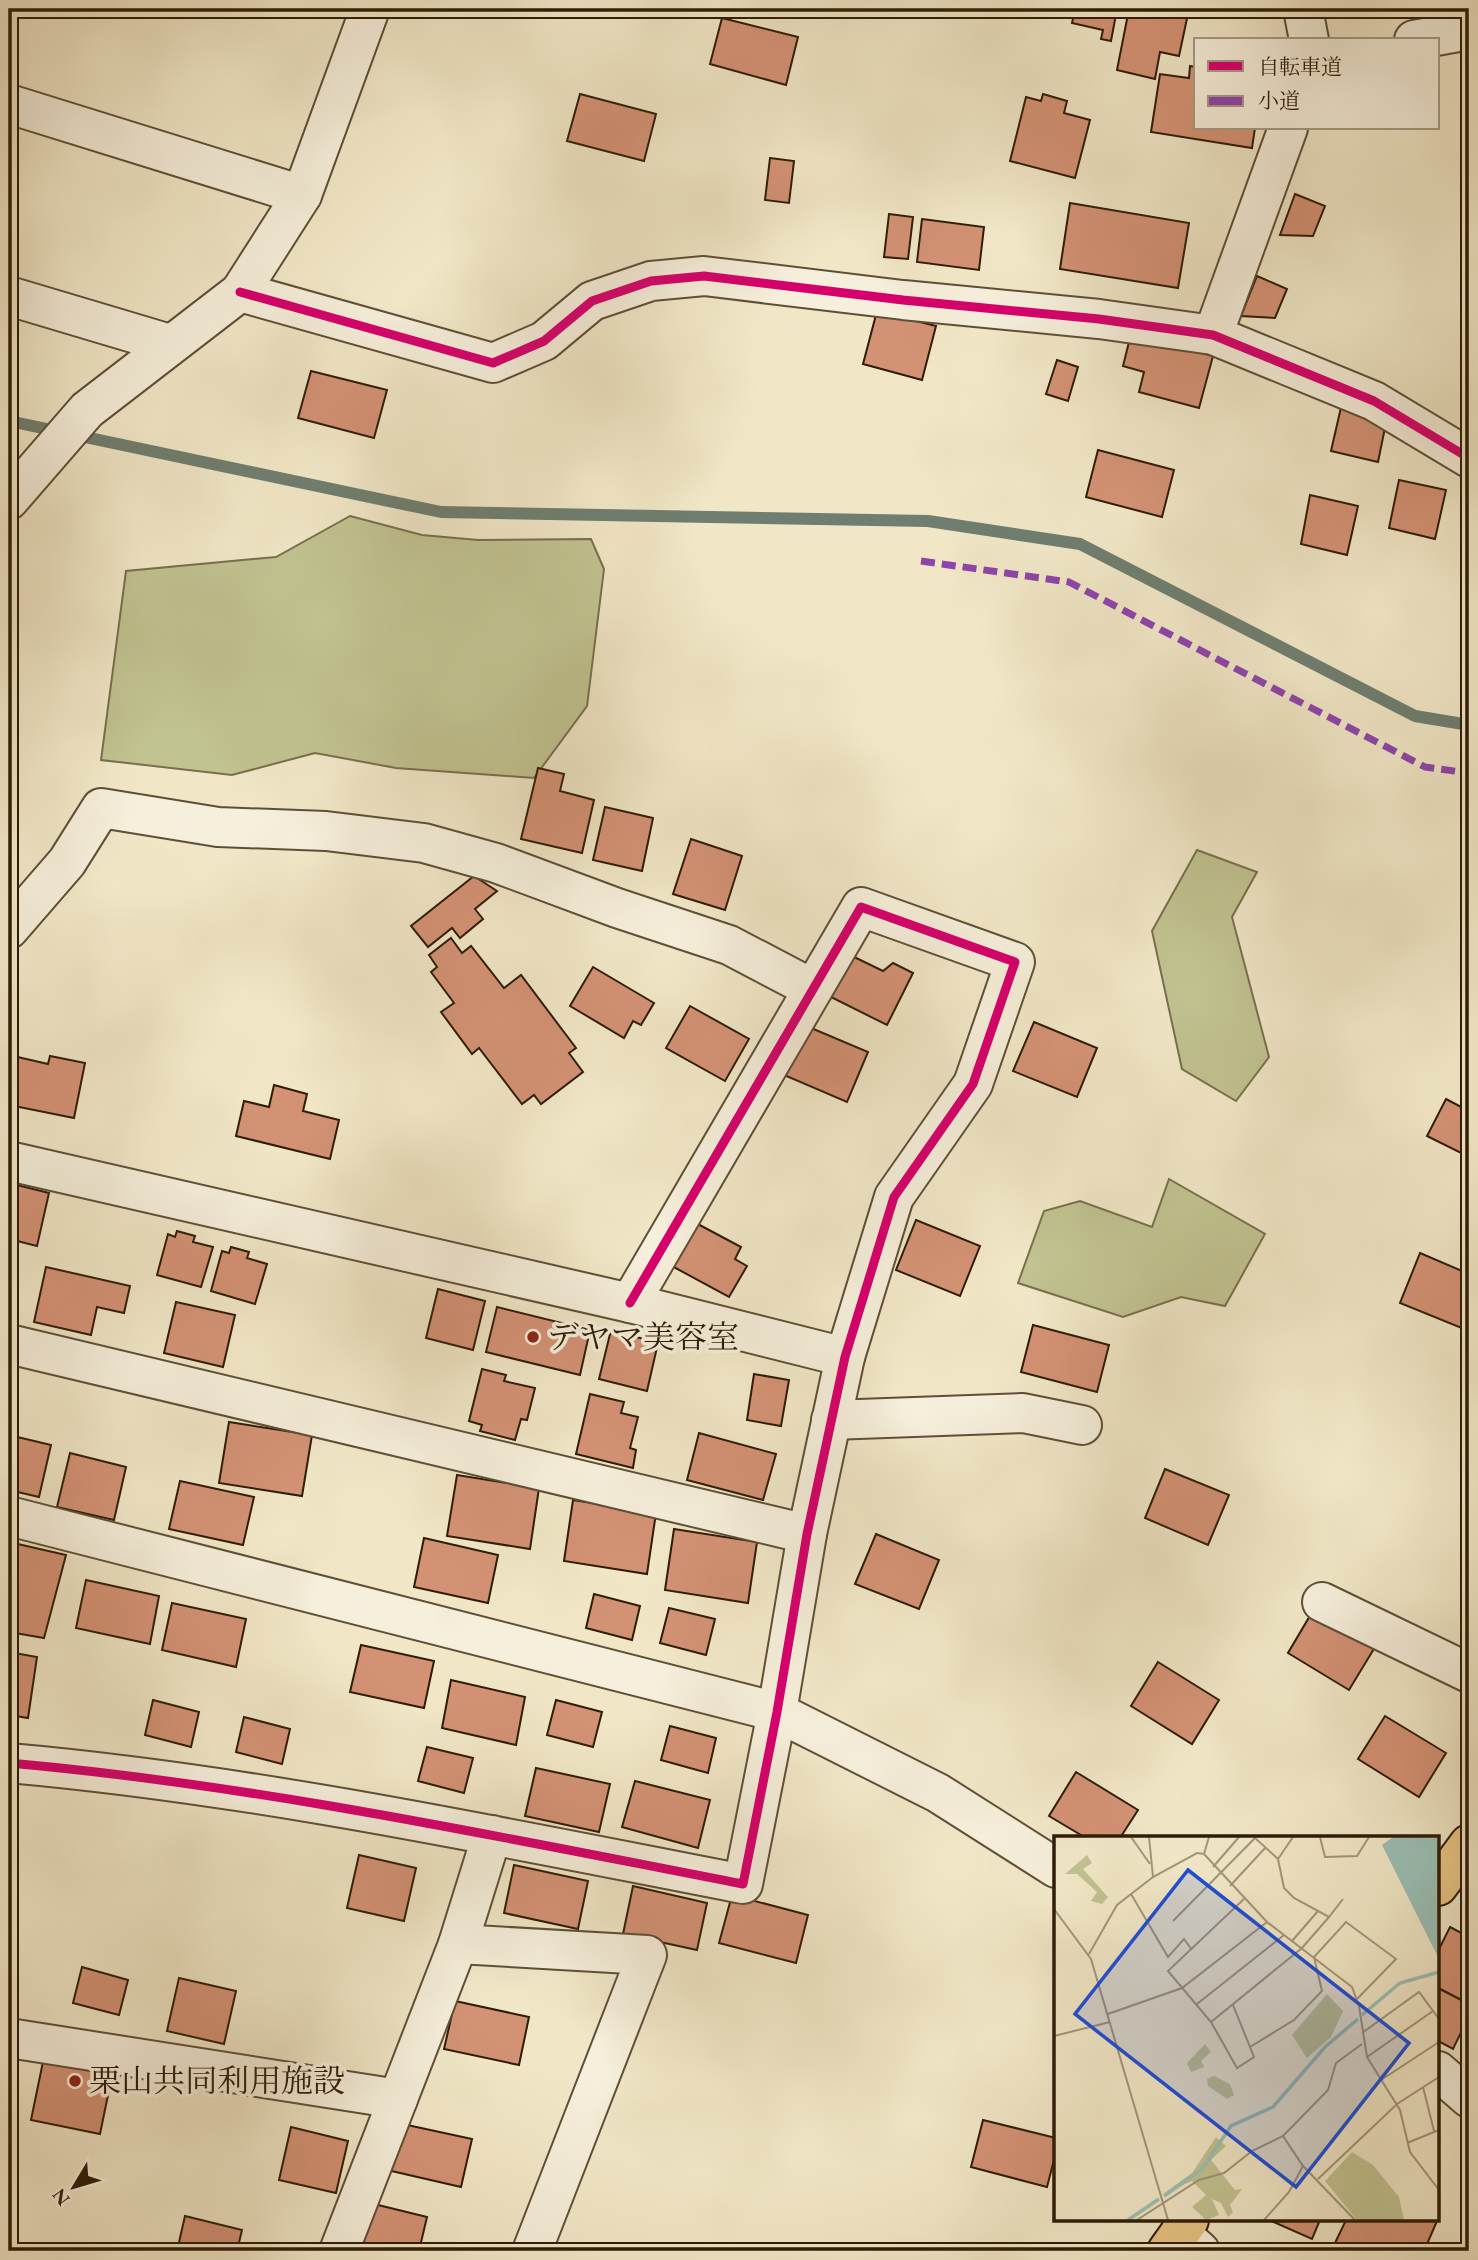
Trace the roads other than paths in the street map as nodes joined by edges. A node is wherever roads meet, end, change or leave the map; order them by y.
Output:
1 (370, 9) edge
2 (1303, 9) edge
3 (1469, 30) edge
4 (1309, 38) edge
5 (1424, 38) edge
6 (9, 104) edge
7 (1287, 130) edge
8 (302, 195) junction
9 (240, 292) junction
10 (9, 296) edge
11 (1213, 335) junction
12 (170, 344) junction
13 (1469, 458) edge
14 (9, 500) edge
15 (9, 929) edge
16 (813, 989) junction
17 (9, 1161) edge
18 (630, 1303) junction
19 (9, 1344) edge
20 (845, 1357) junction
21 (831, 1420) junction
22 (1082, 1425) dead end
23 (9, 1516) edge
24 (807, 1534) junction
25 (1322, 1602) dead end
26 (1469, 1672) edge
27 (777, 1712) junction
28 (9, 1763) edge
29 (492, 1835) junction
30 (1469, 1844) edge
31 (1054, 1867) edge
32 (1440, 1883) edge
33 (458, 1944) junction
34 (9, 2038) edge
35 (1440, 2073) edge
36 (1469, 2098) edge
37 (398, 2099) junction
38 (339, 2251) edge
39 (532, 2251) edge

1 - 8 street
2 - 4 street
3 - 5 street
6 - 8 street
7 - 11 street
8 - 9 street
9 - 11 street
9 - 12 street
10 - 12 street
11 - 13 street
12 - 14 street
15 - 16 street
16 - 18 street
16 - 20 street
17 - 18 street
18 - 20 street
19 - 24 street
20 - 21 street
21 - 22 street
21 - 24 street
23 - 27 street
24 - 27 street
25 - 26 street
27 - 29 street
27 - 31 street
28 - 29 street
29 - 33 street
30 - 32 main road
33 - 37 street
33 - 39 street
34 - 37 street
35 - 36 street
37 - 38 street

